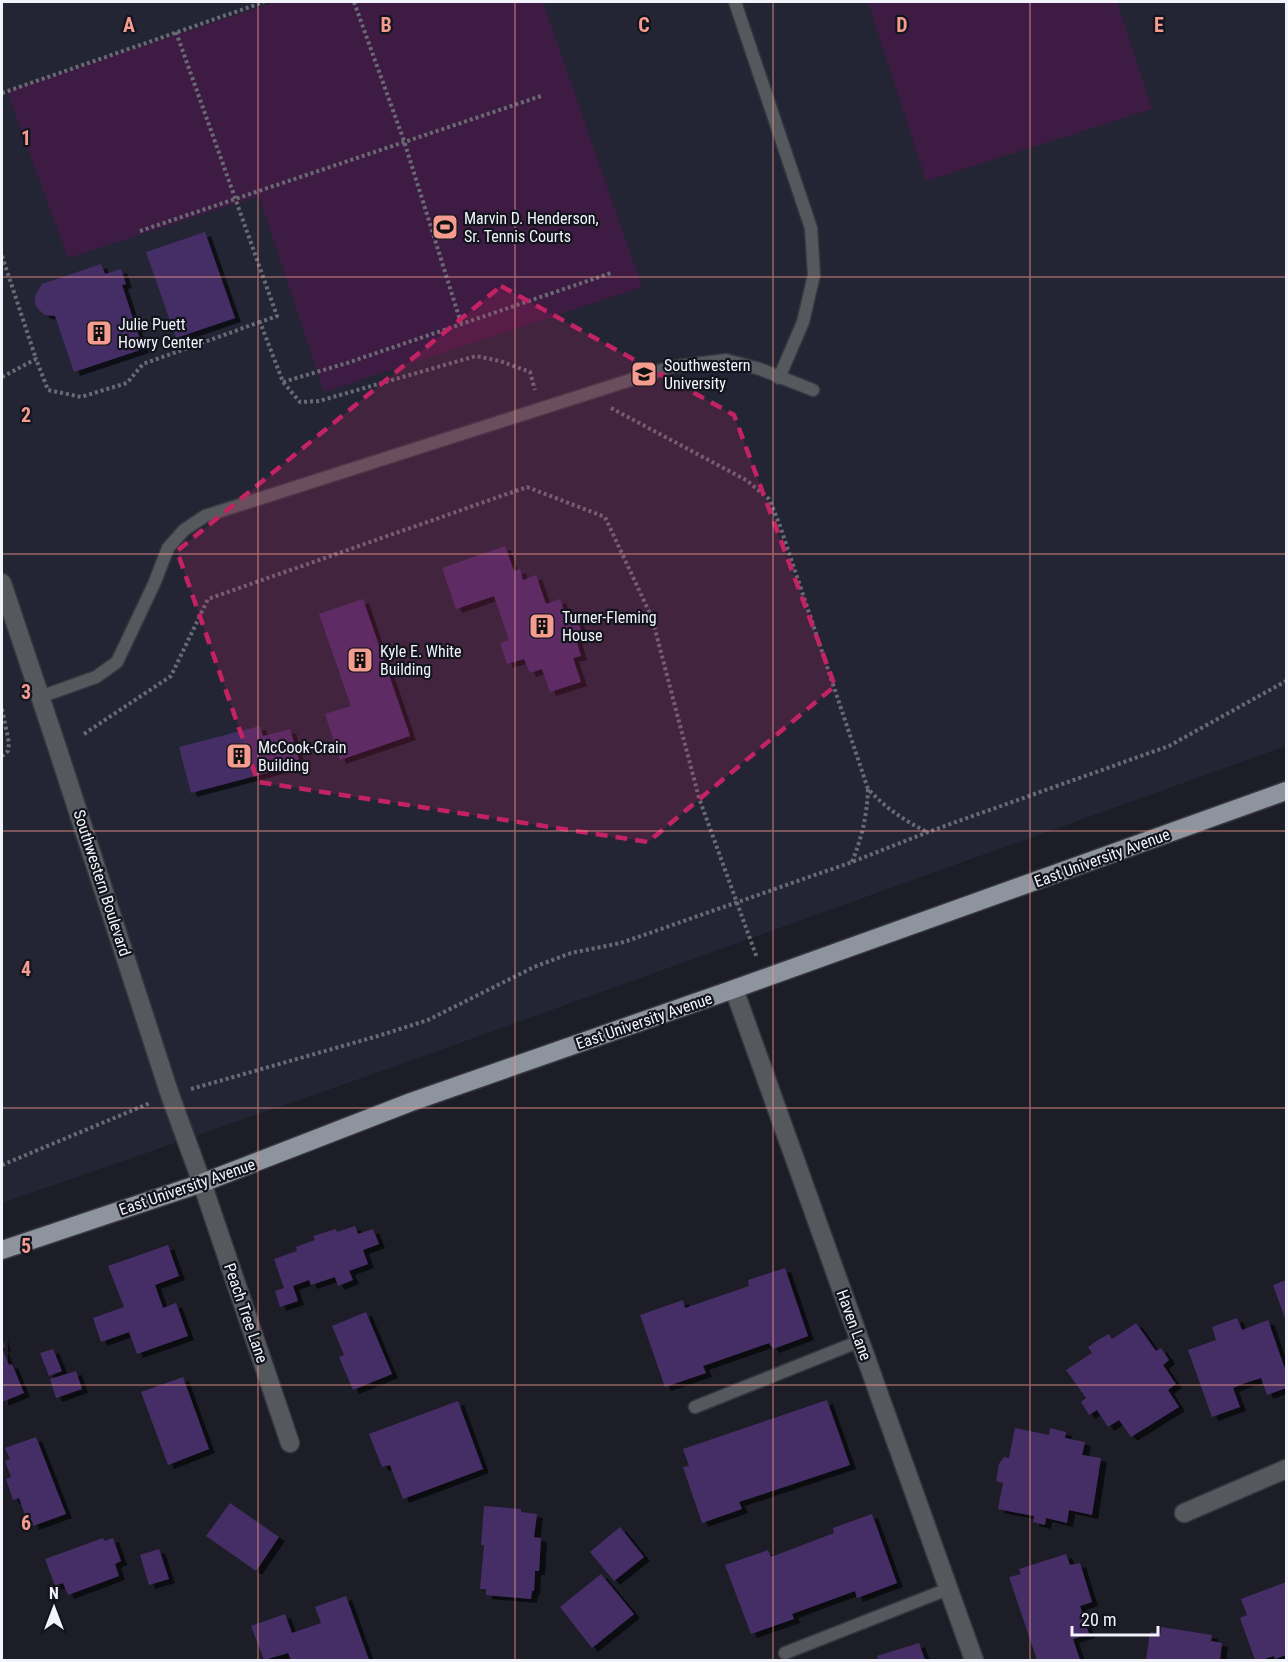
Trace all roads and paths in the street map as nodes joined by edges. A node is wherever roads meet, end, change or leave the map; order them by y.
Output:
1 (264, 2) edge
2 (354, 2) edge
3 (735, 2) edge
4 (176, 32) junction
5 (2, 93) edge
6 (541, 96) dead end
7 (405, 141) junction
8 (235, 199) junction
9 (140, 231) dead end
10 (2, 256) edge
11 (611, 273) dead end
12 (261, 322) junction
13 (461, 323) junction
14 (36, 358) junction
15 (2, 377) edge
16 (779, 378) junction
17 (283, 382) junction
18 (813, 390) dead end
19 (608, 406) dead end
20 (541, 408) junction
21 (2, 583) edge
22 (1287, 681) edge
23 (40, 697) junction
24 (2, 710) edge
25 (84, 734) dead end
26 (2, 756) edge
27 (868, 789) junction
28 (1287, 792) edge
29 (928, 832) junction
30 (852, 862) junction
31 (738, 902) junction
32 (764, 978) junction
33 (734, 989) junction
34 (170, 1095) junction
35 (2, 1165) edge
36 (202, 1184) junction
37 (2, 1250) edge
38 (860, 1341) junction
39 (695, 1407) dead end
40 (290, 1443) dead end
41 (1287, 1469) edge
42 (1184, 1513) dead end
43 (948, 1589) junction
44 (785, 1653) dead end
45 (974, 1660) edge

1 - 4 path
2 - 7 path
3 - 16 lane
4 - 5 path
4 - 8 path
6 - 7 path
7 - 8 path
7 - 13 path
8 - 9 path
8 - 12 path
10 - 14 path
11 - 13 path
12 - 14 path
12 - 17 path
13 - 17 path
14 - 15 path
16 - 18 lane
16 - 20 lane
17 - 20 path
19 - 27 path
20 - 23 lane
21 - 23 street, Southwestern Boulevard
22 - 29 path
23 - 34 street, Southwestern Boulevard
24 - 26 path
25 - 31 path
27 - 29 path
27 - 30 path
28 - 32 main road, East University Avenue
29 - 30 path
30 - 31 path
31 - 32 path
31 - 34 path
32 - 33 main road, East University Avenue
33 - 36 main road, East University Avenue
33 - 38 street, Haven Lane
34 - 35 path
34 - 36 street, Southwestern Boulevard
36 - 37 main road, East University Avenue
36 - 40 street, Peach Tree Lane
38 - 39 lane
38 - 43 street, Haven Lane
41 - 42 street
43 - 44 lane
43 - 45 street, Haven Lane

